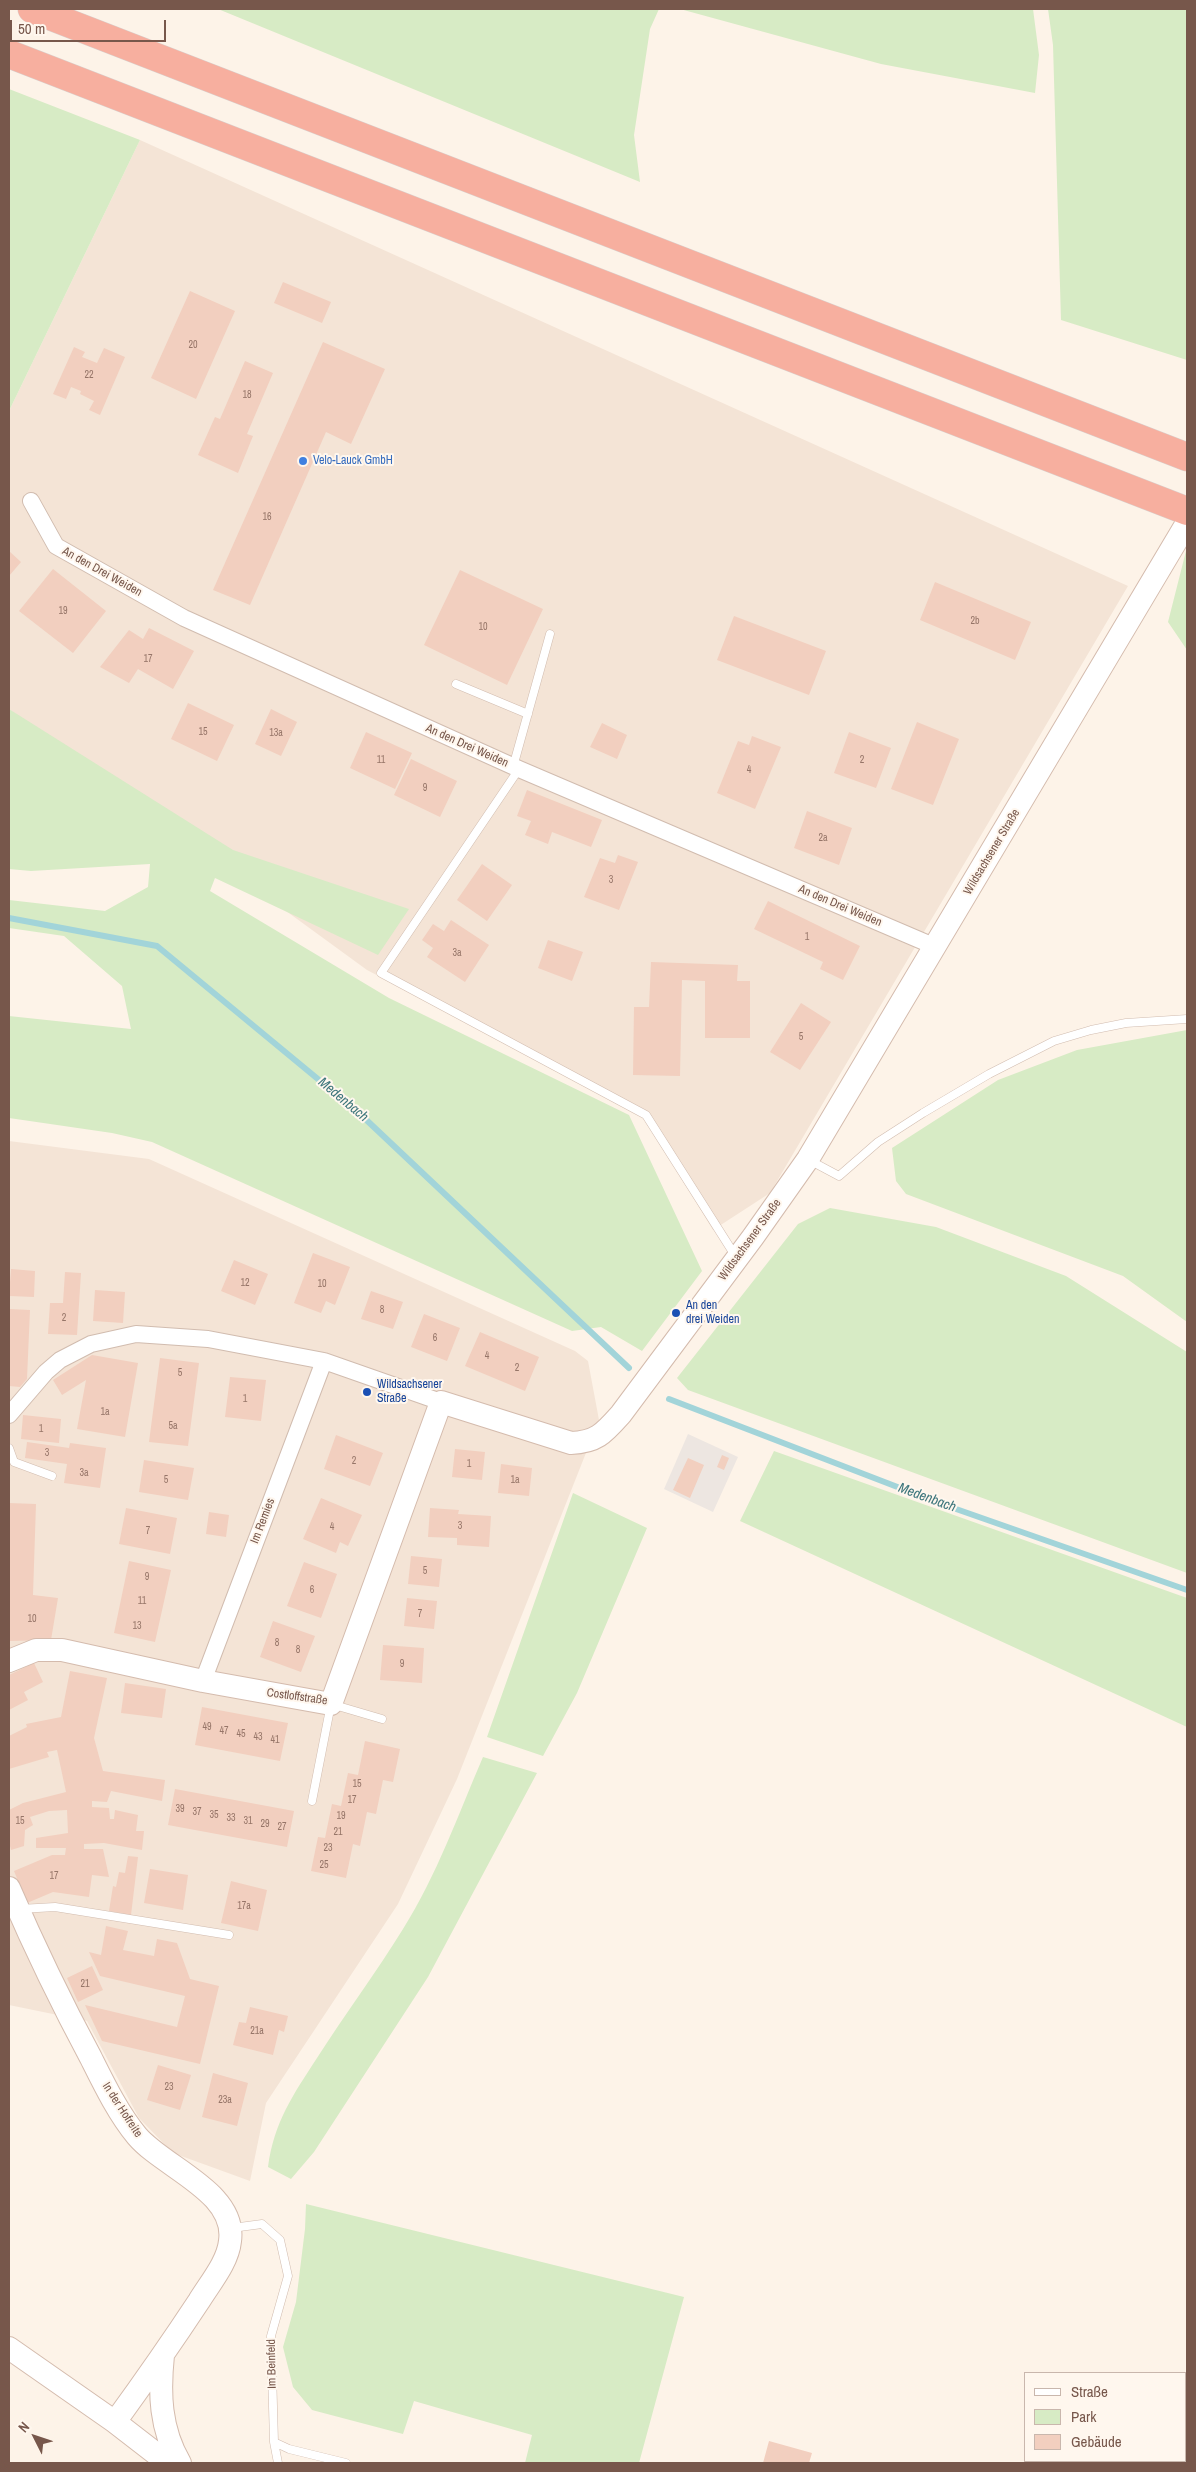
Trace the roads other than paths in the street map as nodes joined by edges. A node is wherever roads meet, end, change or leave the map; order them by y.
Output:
1 (32, 9) edge
2 (9, 54) edge
3 (1187, 457) edge
4 (31, 501) dead end
5 (1182, 513) edge
6 (550, 634) dead end
7 (456, 684) dead end
8 (528, 714) junction
9 (516, 768) junction
10 (936, 947) junction
11 (1187, 1019) edge
12 (808, 1159) junction
13 (737, 1259) junction
14 (324, 1361) junction
15 (441, 1402) junction
16 (9, 1415) edge
17 (9, 1448) edge
18 (52, 1476) dead end
19 (9, 1661) edge
20 (202, 1681) junction
21 (331, 1704) junction
22 (382, 1719) dead end
23 (312, 1801) dead end
24 (9, 1888) edge
25 (20, 1918) junction
26 (229, 1935) dead end
27 (230, 2228) junction
28 (9, 2348) edge
29 (163, 2355) junction
30 (115, 2422) junction
31 (274, 2442) junction
32 (168, 2463) edge
33 (180, 2463) edge
34 (278, 2463) edge
35 (346, 2463) edge

1 - 3 highway
2 - 5 highway
4 - 9 street, An den Drei Weiden
5 - 10 main road, Wildsachsener Straße
6 - 8 lane
7 - 8 lane
8 - 9 lane
9 - 10 street, An den Drei Weiden
9 - 13 lane
10 - 12 main road, Wildsachsener Straße
11 - 12 lane
12 - 13 main road, Wildsachsener Straße
13 - 15 main road, Wildsachsener Straße
14 - 15 street, Wildsachsener Straße
14 - 16 street, Wildsachsener Straße
14 - 20 street, Im Remies
15 - 21 main road, Costloffstraße
17 - 18 lane
19 - 20 main road, Costloffstraße
20 - 21 main road, Costloffstraße
21 - 22 lane
21 - 23 lane
24 - 25 main road, In der Hofreite
25 - 26 lane
25 - 27 main road, In der Hofreite
27 - 29 main road, In der Hofreite
27 - 31 lane, Im Beinfeld
28 - 30 main road
29 - 30 main road, In der Hofreite
29 - 33 main road, In der Hofreite
30 - 32 main road
31 - 34 lane, Im Beinfeld
31 - 35 lane

